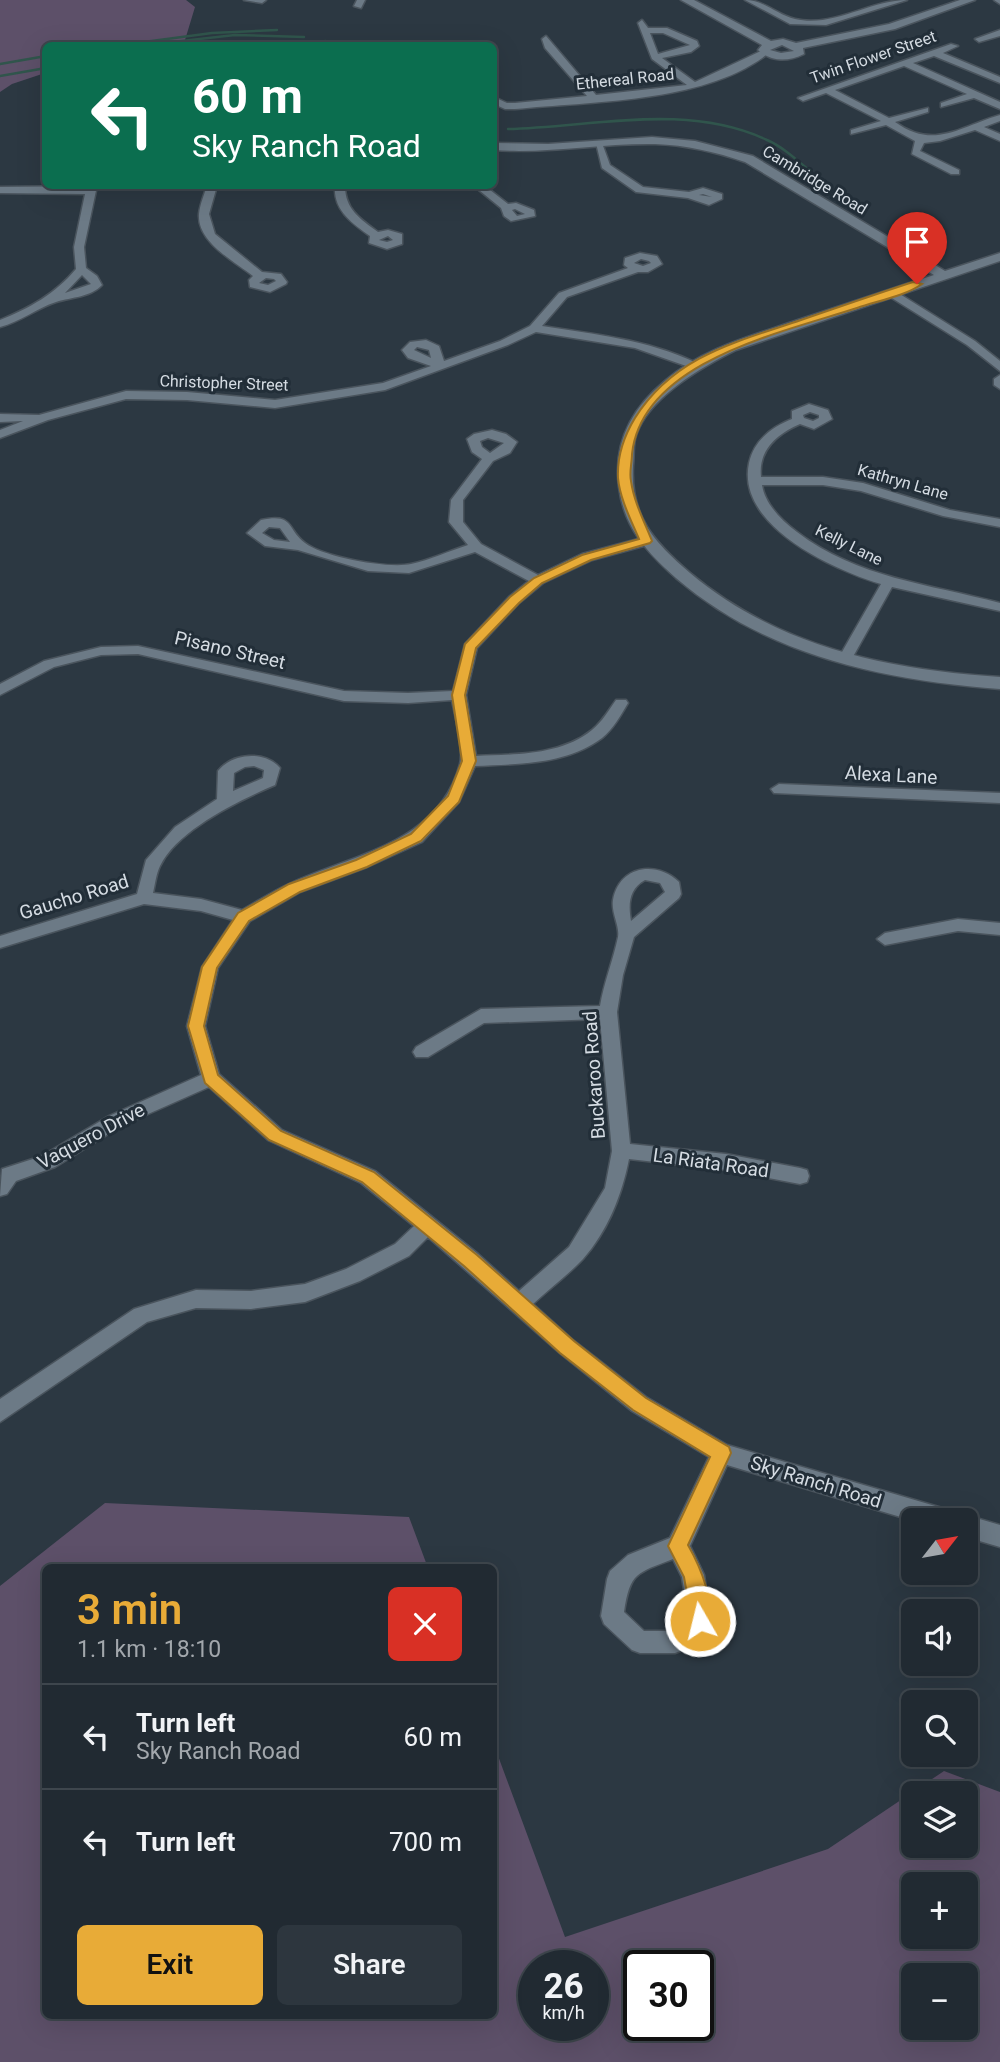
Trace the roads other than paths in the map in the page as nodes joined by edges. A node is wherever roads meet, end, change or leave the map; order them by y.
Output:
1 (248, 0) edge
2 (262, 0) edge
3 (686, 0) edge
4 (749, 0) edge
5 (863, 0) edge
6 (903, 0) edge
7 (970, 0) edge
8 (958, 2) edge
9 (773, 3) dead end
10 (761, 6) junction
11 (878, 8) junction
12 (860, 13) junction
13 (891, 27) junction
14 (999, 34) edge
15 (546, 39) dead end
16 (979, 39) dead end
17 (954, 46) dead end
18 (769, 50) junction
19 (935, 52) junction
20 (655, 57) junction
21 (905, 63) junction
22 (1000, 80) edge
23 (694, 86) junction
24 (827, 90) junction
25 (974, 94) junction
26 (594, 98) junction
27 (803, 98) dead end
28 (497, 102) edge
29 (944, 105) dead end
30 (1000, 106) edge
31 (925, 110) dead end
32 (1000, 118) edge
33 (890, 121) junction
34 (975, 126) junction
35 (854, 132) dead end
36 (1000, 138) edge
37 (920, 140) junction
38 (599, 145) junction
39 (497, 147) edge
40 (955, 172) dead end
41 (46, 189) edge
42 (91, 189) edge
43 (211, 189) edge
44 (340, 189) edge
45 (483, 189) edge
46 (0, 190) edge
47 (689, 195) dead end
48 (506, 207) dead end
49 (376, 235) dead end
50 (1000, 257) edge
51 (81, 269) junction
52 (635, 269) dead end
53 (943, 275) junction
54 (260, 276) dead end
55 (891, 293) junction
56 (50, 300) junction
57 (3, 320) edge
58 (534, 328) junction
59 (693, 365) junction
60 (1000, 367) edge
61 (1000, 379) edge
62 (1000, 385) edge
63 (44, 416) junction
64 (0, 418) edge
65 (799, 420) dead end
66 (0, 434) edge
67 (489, 458) dead end
68 (753, 481) junction
69 (1000, 523) edge
70 (646, 541) junction
71 (300, 545) dead end
72 (476, 547) junction
73 (538, 580) junction
74 (888, 583) junction
75 (1000, 607) edge
76 (845, 659) junction
77 (1000, 684) edge
78 (0, 690) edge
79 (458, 695) junction
80 (621, 704) dead end
81 (469, 761) junction
82 (779, 789) dead end
83 (1000, 798) edge
84 (225, 801) dead end
85 (144, 898) junction
86 (244, 917) junction
87 (1000, 929) edge
88 (627, 934) dead end
89 (886, 939) dead end
90 (0, 942) edge
91 (608, 1012) junction
92 (422, 1052) dead end
93 (211, 1078) junction
94 (621, 1151) junction
95 (800, 1176) dead end
96 (3, 1178) edge
97 (428, 1225) junction
98 (519, 1304) junction
99 (0, 1412) edge
100 (722, 1453) junction
101 (906, 1508) edge
102 (978, 1529) edge
103 (1000, 1535) edge
104 (678, 1546) junction

1 - 2 street
3 - 18 street
4 - 10 street
5 - 11 street
6 - 11 street
7 - 8 street
8 - 13 street
9 - 10 street
10 - 12 street
11 - 12 street
12 - 13 street
13 - 18 street
14 - 16 street
15 - 26 street
17 - 19 street, Twin Flower Street
18 - 23 street, Ethereal Road
19 - 21 street, Twin Flower Street
19 - 22 street
20 - 20 street
20 - 23 street
21 - 24 street, Twin Flower Street
21 - 25 street
23 - 26 street, Ethereal Road
24 - 27 street, Twin Flower Street
24 - 33 street
25 - 29 street
25 - 30 street
26 - 28 street, Ethereal Road
31 - 33 street
32 - 34 street
33 - 35 street
33 - 37 street
34 - 36 street
34 - 37 street
37 - 40 street
38 - 39 street, Cambridge Road
38 - 47 street
38 - 53 street, Cambridge Road
41 - 46 street
42 - 51 street
43 - 54 street
44 - 49 street
45 - 48 street
50 - 53 street
51 - 56 street
51 - 56 street
52 - 58 street, Christopher Street
53 - 55 street
55 - 59 street
55 - 60 street
56 - 57 street
58 - 59 street
58 - 63 street, Christopher Street
59 - 70 street
61 - 62 street
63 - 64 street, Christopher Street
63 - 66 street, Christopher Street
65 - 68 street
67 - 72 street
68 - 69 street, Kathryn Lane
68 - 74 street, Kelly Lane
70 - 73 street
70 - 76 street
71 - 72 street
72 - 73 street
73 - 79 street
74 - 75 street, Kelly Lane
74 - 76 street
76 - 77 street
78 - 79 street, Pisano Street
79 - 81 street
80 - 81 street
81 - 86 street
82 - 83 street, Alexa Lane
84 - 85 street
85 - 86 street, Gaucho Road
85 - 90 street, Gaucho Road
86 - 93 street
87 - 89 street
88 - 91 street, Buckaroo Road
91 - 92 street
91 - 94 street, Buckaroo Road
93 - 96 street, Vaquero Drive
93 - 97 street, Sky Ranch Road
94 - 95 street, La Riata Road
94 - 98 street, Buckaroo Road
97 - 98 street, Sky Ranch Road
97 - 99 street
98 - 100 street, Sky Ranch Road
100 - 101 street, Sky Ranch Road
100 - 104 street
102 - 103 street
104 - 104 street

